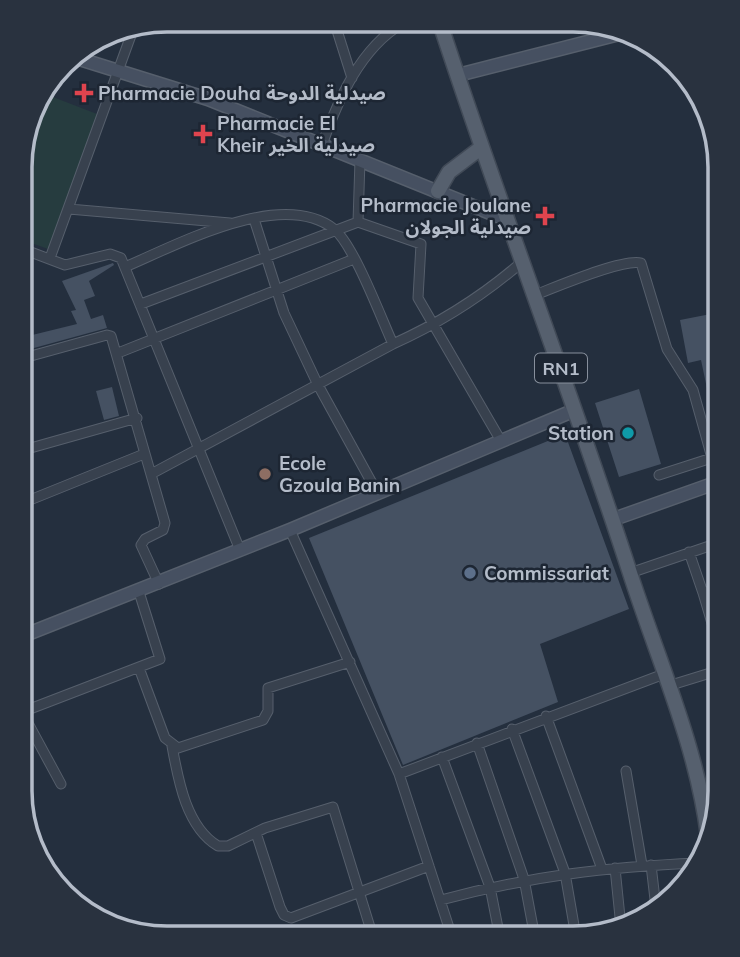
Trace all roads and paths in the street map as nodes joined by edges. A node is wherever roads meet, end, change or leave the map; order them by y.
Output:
1 (338, 32) edge
2 (386, 32) edge
3 (443, 32) edge
4 (608, 36) edge
5 (131, 37) edge
6 (84, 60) edge
7 (120, 71) junction
8 (458, 75) junction
9 (352, 78) junction
10 (322, 145) junction
11 (482, 147) junction
12 (360, 160) junction
13 (438, 191) junction
14 (69, 209) junction
15 (254, 219) junction
16 (505, 219) junction
17 (358, 222) junction
18 (232, 223) junction
19 (336, 230) junction
20 (32, 252) edge
21 (268, 256) junction
22 (50, 258) junction
23 (354, 259) junction
24 (523, 261) junction
25 (125, 267) junction
26 (278, 291) junction
27 (535, 295) junction
28 (141, 304) junction
29 (432, 326) junction
30 (154, 338) junction
31 (393, 344) junction
32 (118, 353) junction
33 (32, 356) edge
34 (318, 385) junction
35 (575, 410) junction
36 (137, 418) junction
37 (708, 434) edge
38 (501, 442) junction
39 (32, 448) edge
40 (200, 449) junction
41 (144, 454) junction
42 (708, 460) edge
43 (153, 473) junction
44 (659, 475) dead end
45 (708, 486) edge
46 (378, 494) junction
47 (32, 499) edge
48 (614, 519) junction
49 (290, 530) junction
50 (708, 546) edge
51 (240, 550) junction
52 (689, 552) junction
53 (630, 573) junction
54 (159, 584) junction
55 (139, 592) junction
56 (708, 592) edge
57 (703, 593) junction
58 (708, 610) edge
59 (32, 628) edge
60 (350, 662) junction
61 (139, 668) junction
62 (708, 672) edge
63 (666, 680) junction
64 (32, 707) edge
65 (547, 716) junction
66 (512, 729) junction
67 (32, 732) edge
68 (477, 743) junction
69 (172, 746) junction
70 (442, 757) junction
71 (625, 771) dead end
72 (399, 774) junction
73 (61, 784) dead end
74 (705, 820) edge
75 (256, 833) junction
76 (687, 863) edge
77 (646, 865) junction
78 (429, 866) junction
79 (615, 868) junction
80 (602, 869) junction
81 (565, 873) junction
82 (524, 878) junction
83 (490, 887) junction
84 (362, 893) junction
85 (654, 899) edge
86 (441, 900) junction
87 (620, 917) edge
88 (370, 925) edge
89 (449, 925) edge
90 (498, 925) edge
91 (533, 925) edge
92 (574, 925) edge

1 - 9 street
2 - 9 street
3 - 8 main road, RN1
4 - 8 street
5 - 7 street
6 - 7 street
7 - 10 street
7 - 14 street
8 - 11 main road, RN1
9 - 10 street
10 - 12 street
11 - 13 main road
11 - 16 main road, RN1
12 - 13 street
12 - 17 street
13 - 16 street
14 - 18 street
14 - 22 street
15 - 18 street
15 - 19 street
15 - 21 street
16 - 24 main road, RN1
17 - 19 street
17 - 29 street
18 - 25 street
19 - 21 street
19 - 23 street
20 - 22 street
21 - 26 street
21 - 28 street
22 - 25 street
23 - 26 street
23 - 31 street
24 - 27 main road, RN1
24 - 29 street
25 - 28 street
26 - 30 street
26 - 34 street
27 - 35 main road, RN1
27 - 37 street
28 - 30 street
29 - 31 street
29 - 38 street
30 - 32 street
30 - 40 street
31 - 34 street
32 - 33 street
32 - 36 street
34 - 40 street
34 - 46 street
35 - 38 street
35 - 48 main road, RN1
36 - 39 street
36 - 41 street
38 - 46 street
40 - 43 street
40 - 51 street
41 - 43 street
41 - 47 street
42 - 44 street
43 - 54 street
45 - 48 street
46 - 49 street
48 - 53 main road, RN1
49 - 51 street
49 - 60 street
50 - 52 street
51 - 54 street
52 - 53 street
52 - 57 street
53 - 63 main road, RN1
54 - 55 street
55 - 59 street
55 - 61 street
56 - 57 street
57 - 58 street
60 - 69 street
60 - 72 street
61 - 64 street
61 - 69 street
62 - 63 street
63 - 65 street
63 - 74 main road, RN1
65 - 66 street
65 - 80 street
66 - 68 street
66 - 81 street
67 - 73 street
68 - 70 street
68 - 82 street
69 - 75 street
70 - 72 street
70 - 83 street
71 - 77 street
72 - 78 street
75 - 84 street
75 - 84 street
76 - 77 street
77 - 79 street
77 - 85 street
78 - 84 street
78 - 86 street
79 - 80 street
79 - 87 street
80 - 81 street
81 - 82 street
81 - 92 street
82 - 83 street
82 - 91 street
83 - 86 street
83 - 90 street
84 - 88 street
86 - 89 street

